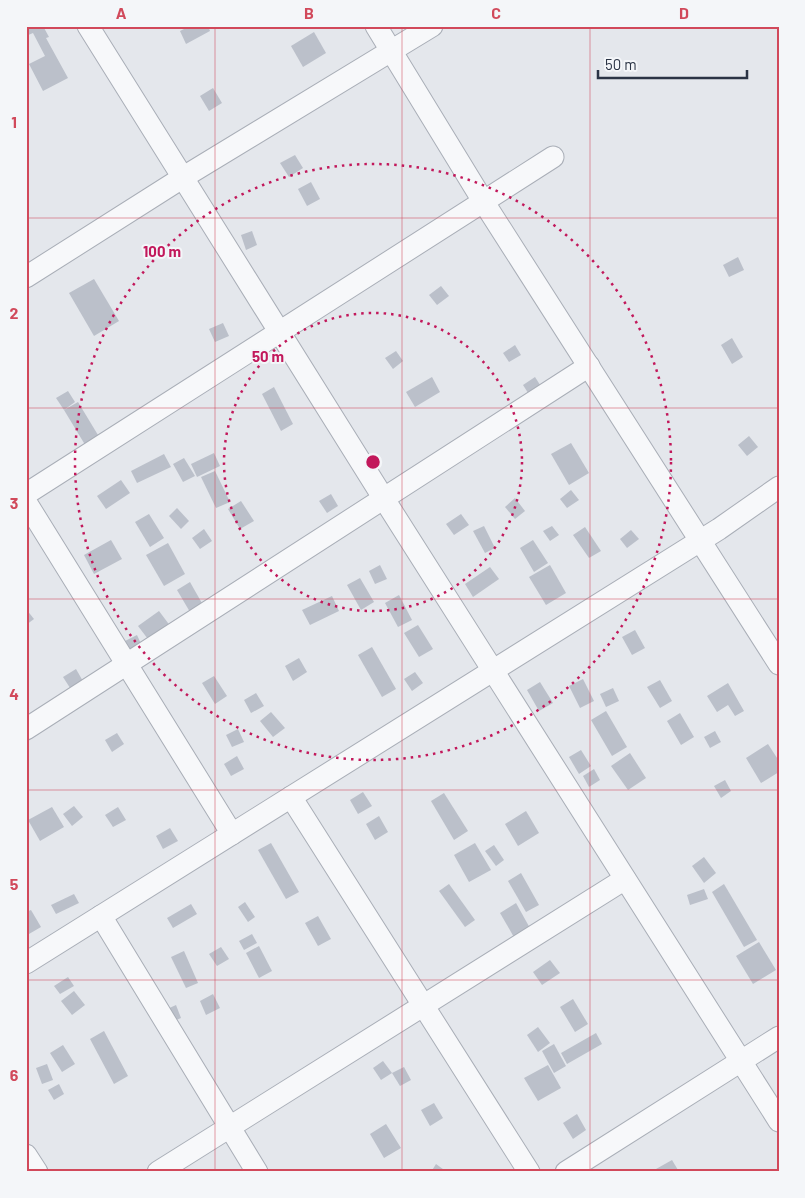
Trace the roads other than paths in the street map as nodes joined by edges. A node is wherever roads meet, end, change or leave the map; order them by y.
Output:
1 (88, 26) edge
2 (376, 26) edge
3 (432, 26) edge
4 (391, 51) junction
5 (553, 157) dead end
6 (182, 178) junction
7 (483, 202) junction
8 (26, 277) edge
9 (279, 332) junction
10 (589, 366) junction
11 (779, 487) edge
12 (26, 494) edge
13 (384, 499) junction
14 (26, 502) edge
15 (701, 540) junction
16 (127, 664) junction
17 (779, 664) edge
18 (492, 671) junction
19 (26, 729) edge
20 (291, 797) junction
21 (232, 834) junction
22 (625, 879) junction
23 (101, 916) junction
24 (26, 963) edge
25 (424, 1005) junction
26 (779, 1037) edge
27 (740, 1060) junction
28 (779, 1120) edge
29 (230, 1127) junction
30 (26, 1155) edge
31 (37, 1172) edge
32 (158, 1172) edge
33 (257, 1172) edge
34 (529, 1172) edge
35 (566, 1172) edge

1 - 6 street
2 - 4 street
3 - 4 street
4 - 6 street
4 - 7 street
5 - 7 street
6 - 8 street
6 - 9 street
7 - 9 street
7 - 10 street
9 - 12 street
9 - 13 street
10 - 13 street
10 - 15 street
11 - 15 street
13 - 16 street
13 - 18 street
14 - 16 street
15 - 17 street
15 - 18 street
16 - 19 street
16 - 21 street
18 - 20 street
18 - 22 street
20 - 21 street
20 - 25 street
21 - 23 street
22 - 25 street
22 - 27 street
23 - 24 street
23 - 29 street
25 - 29 street
25 - 34 street
26 - 27 street
27 - 28 street
27 - 35 street
29 - 32 street
29 - 33 street
30 - 31 street

